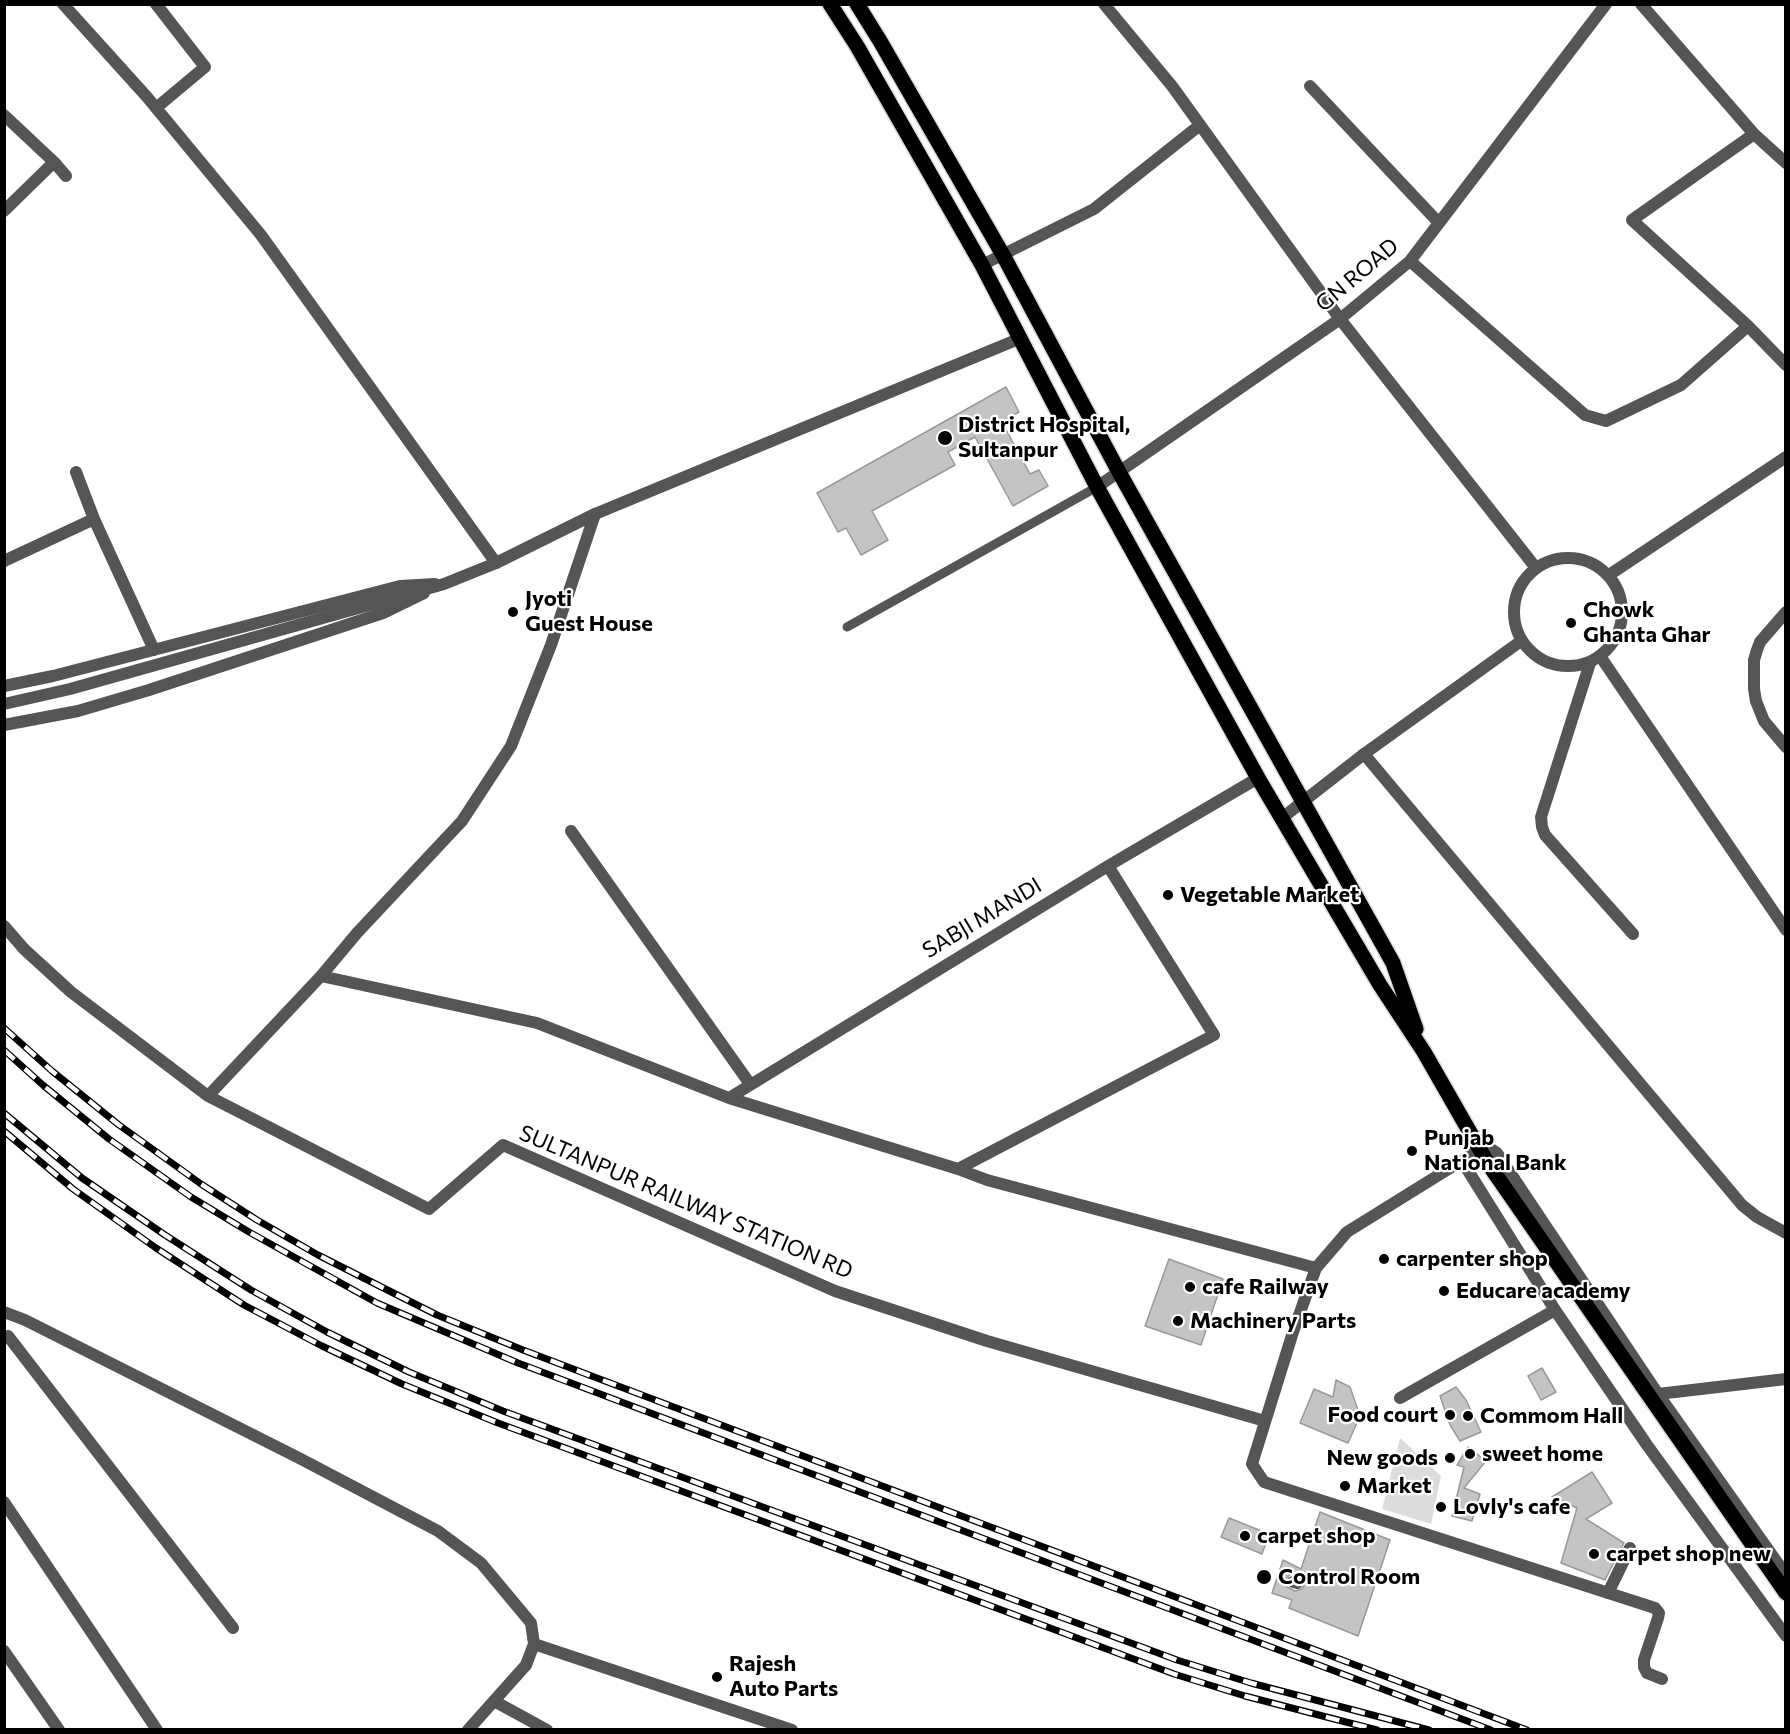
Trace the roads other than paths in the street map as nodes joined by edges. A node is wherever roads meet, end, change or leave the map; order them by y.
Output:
1 (63, 4) edge
2 (156, 4) edge
3 (830, 4) edge
4 (857, 4) edge
5 (1104, 4) edge
6 (1606, 4) edge
7 (1641, 4) edge
8 (1310, 86) dead end
9 (156, 108) junction
10 (4, 115) edge
11 (1200, 125) junction
12 (1754, 134) junction
13 (54, 162) junction
14 (1785, 163) edge
15 (66, 176) dead end
16 (4, 212) edge
17 (1439, 223) junction
18 (1003, 255) junction
19 (1410, 261) junction
20 (982, 265) junction
21 (1340, 319) junction
22 (1748, 326) junction
23 (1021, 338) junction
24 (1785, 366) edge
25 (1785, 457) edge
26 (76, 472) dead end
27 (1119, 472) junction
28 (1097, 487) junction
29 (596, 513) junction
30 (94, 519) junction
31 (4, 561) edge
32 (496, 563) junction
33 (1536, 568) junction
34 (1609, 575) junction
35 (444, 584) junction
36 (1785, 612) edge
37 (847, 627) dead end
38 (1521, 641) junction
39 (154, 650) junction
40 (1595, 659) junction
41 (4, 686) edge
42 (4, 704) edge
43 (4, 725) edge
44 (1785, 747) edge
45 (1364, 754) junction
46 (1258, 778) junction
47 (1303, 801) junction
48 (1282, 818) junction
49 (571, 831) dead end
50 (1108, 866) junction
51 (4, 926) edge
52 (1785, 930) edge
53 (1633, 934) dead end
54 (321, 976) junction
55 (1424, 1052) junction
56 (750, 1084) junction
57 (208, 1096) junction
58 (729, 1098) junction
59 (1483, 1156) junction
60 (1462, 1161) junction
61 (958, 1169) junction
62 (1785, 1233) edge
63 (1316, 1268) junction
64 (1556, 1310) junction
65 (4, 1312) edge
66 (25, 1320) junction
67 (6, 1338) edge
68 (1785, 1379) edge
69 (1658, 1394) junction
70 (1400, 1398) dead end
71 (1265, 1421) junction
72 (4, 1502) edge
73 (1630, 1548) dead end
74 (1785, 1572) edge
75 (1608, 1593) junction
76 (1785, 1593) edge
77 (233, 1628) dead end
78 (1785, 1636) edge
79 (534, 1644) junction
80 (4, 1651) edge
81 (1662, 1679) dead end
82 (494, 1701) junction
83 (59, 1730) edge
84 (157, 1730) edge
85 (468, 1730) edge
86 (548, 1730) edge
87 (792, 1730) edge

1 - 9 street
2 - 9 street
3 - 20 main road
4 - 18 main road
5 - 11 street
6 - 17 street, GN ROAD
7 - 12 street
8 - 17 street
9 - 32 street
10 - 13 street
11 - 18 street
11 - 21 street
12 - 14 street
12 - 22 street
13 - 15 street
13 - 16 street
17 - 19 street, GN ROAD
18 - 20 street
18 - 27 main road
19 - 21 street, GN ROAD
19 - 22 street
20 - 23 main road
21 - 27 street, GN ROAD
21 - 33 street
22 - 24 street
23 - 28 main road
23 - 29 street
25 - 34 street
26 - 30 street
27 - 28 street, GN ROAD
27 - 47 main road
28 - 37 lane
28 - 46 main road
29 - 32 street
29 - 54 street
30 - 31 street
30 - 39 street
32 - 35 street
33 - 34 street
33 - 38 street
34 - 40 street
35 - 39 street
35 - 42 street
35 - 43 street
36 - 44 street
38 - 40 street
38 - 45 street
39 - 41 street
40 - 52 street
40 - 53 street
45 - 47 street
45 - 62 street
46 - 48 main road
46 - 50 street, SABJI MANDI
47 - 48 street
47 - 55 main road
48 - 55 main road
49 - 56 street
50 - 56 street, SABJI MANDI
50 - 61 street
51 - 57 street, SULTANPUR RAILWAY STATION RD
54 - 57 street
54 - 58 street
55 - 59 main road
56 - 58 street, SABJI MANDI
57 - 71 street, SULTANPUR RAILWAY STATION RD
58 - 61 street
59 - 60 street
59 - 69 street
59 - 76 main road
60 - 63 street
60 - 64 street
61 - 63 street
63 - 71 street
64 - 70 street
64 - 78 street
65 - 66 street
66 - 67 street
66 - 79 street
67 - 77 street
68 - 69 street
69 - 74 street
71 - 75 street
72 - 84 street
73 - 75 street
75 - 81 street
79 - 82 street
79 - 87 street
80 - 83 street
82 - 85 street
82 - 86 street

